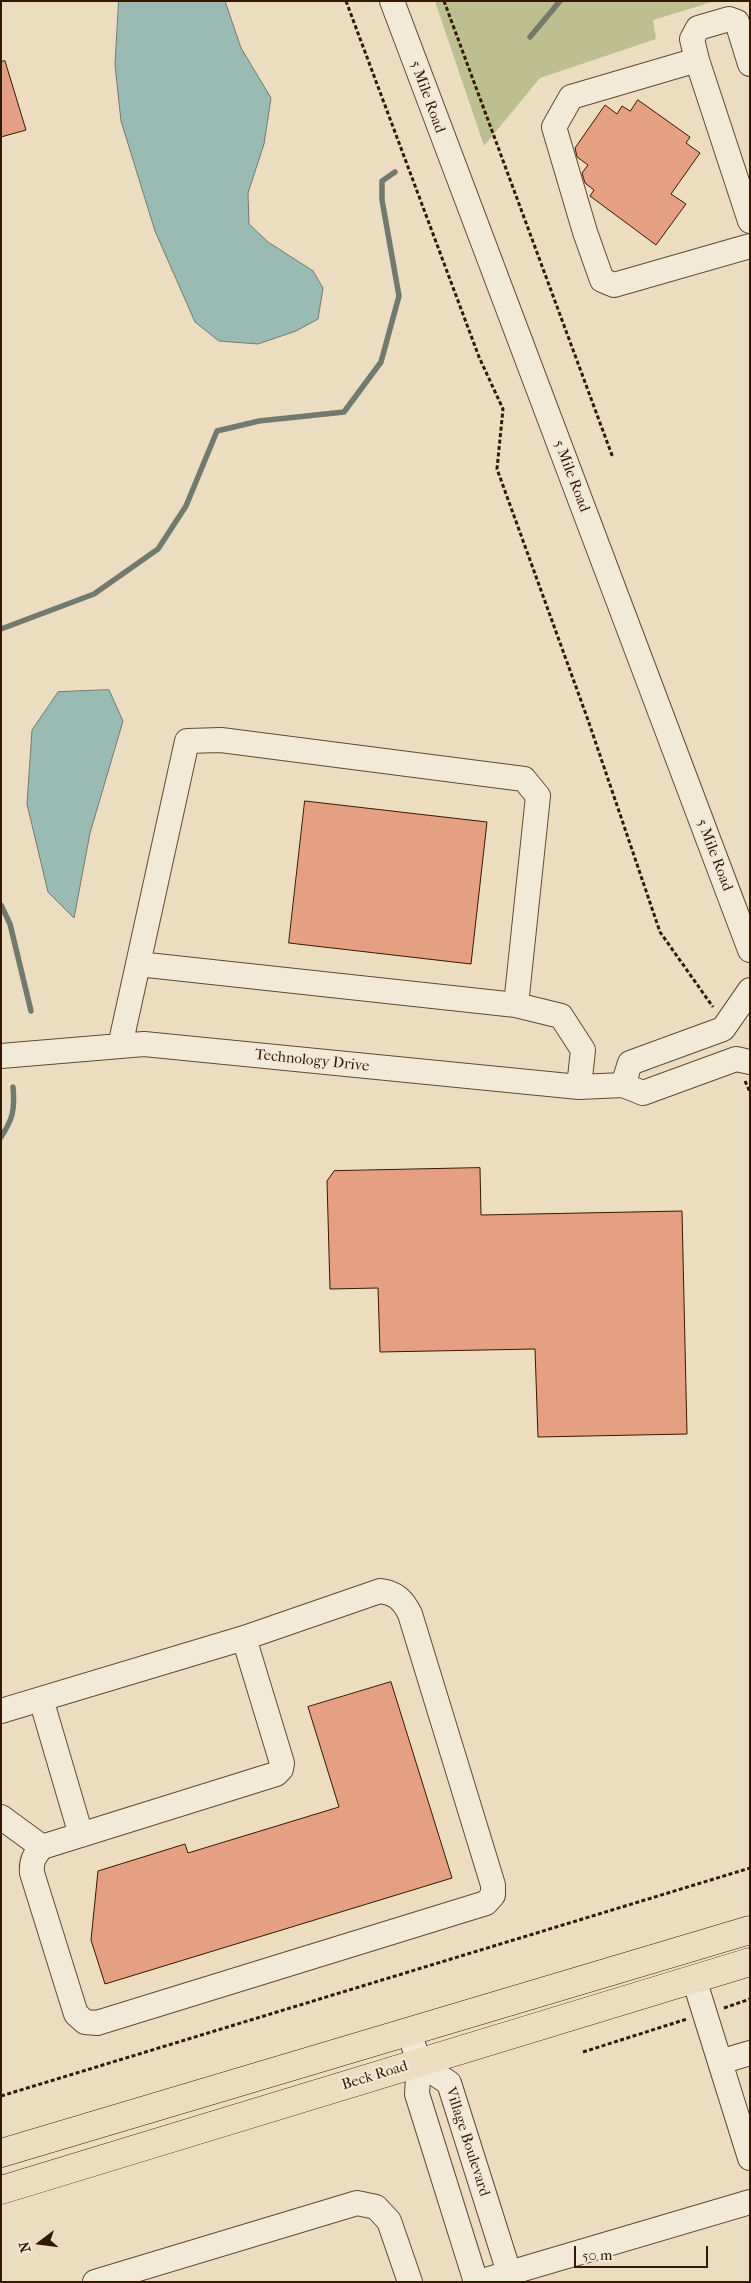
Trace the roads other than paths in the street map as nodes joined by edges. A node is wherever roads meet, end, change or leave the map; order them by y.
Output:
1 (392, 1) edge
2 (697, 60) junction
3 (750, 64) edge
4 (750, 221) edge
5 (750, 246) edge
6 (750, 950) edge
7 (138, 964) junction
8 (750, 990) edge
9 (516, 1005) junction
10 (120, 1046) junction
11 (1, 1056) edge
12 (750, 1062) edge
13 (623, 1085) junction
14 (579, 1087) junction
15 (244, 1638) junction
16 (41, 1699) junction
17 (1, 1711) edge
18 (1, 1818) edge
19 (82, 1835) junction
20 (42, 1847) junction
21 (750, 1930) edge
22 (750, 1962) edge
23 (694, 1979) junction
24 (409, 2031) junction
25 (750, 2053) edge
26 (419, 2062) junction
27 (720, 2062) junction
28 (1, 2153) edge
29 (750, 2158) edge
30 (1, 2190) edge
31 (750, 2202) edge
32 (510, 2277) edge
33 (95, 2282) edge
34 (410, 2282) edge
35 (478, 2282) edge

1 - 6 street, 5 Mile Road
2 - 3 street
2 - 4 street
2 - 5 street
7 - 9 street
7 - 9 street
7 - 10 street
8 - 13 street
9 - 14 street
10 - 11 street, Technology Drive
10 - 14 street, Technology Drive
12 - 13 street, Technology Drive
13 - 14 street, Technology Drive
15 - 16 street
15 - 19 street
15 - 20 street
16 - 17 street
16 - 19 street
18 - 20 street
19 - 20 street
21 - 24 main road
22 - 23 main road, Beck Road
23 - 26 main road, Beck Road
23 - 27 street
24 - 26 street
24 - 28 main road
25 - 27 street
26 - 30 main road, Beck Road
26 - 32 street, Village Boulevard
26 - 35 street
27 - 29 street
31 - 32 street
32 - 35 street
33 - 34 street

